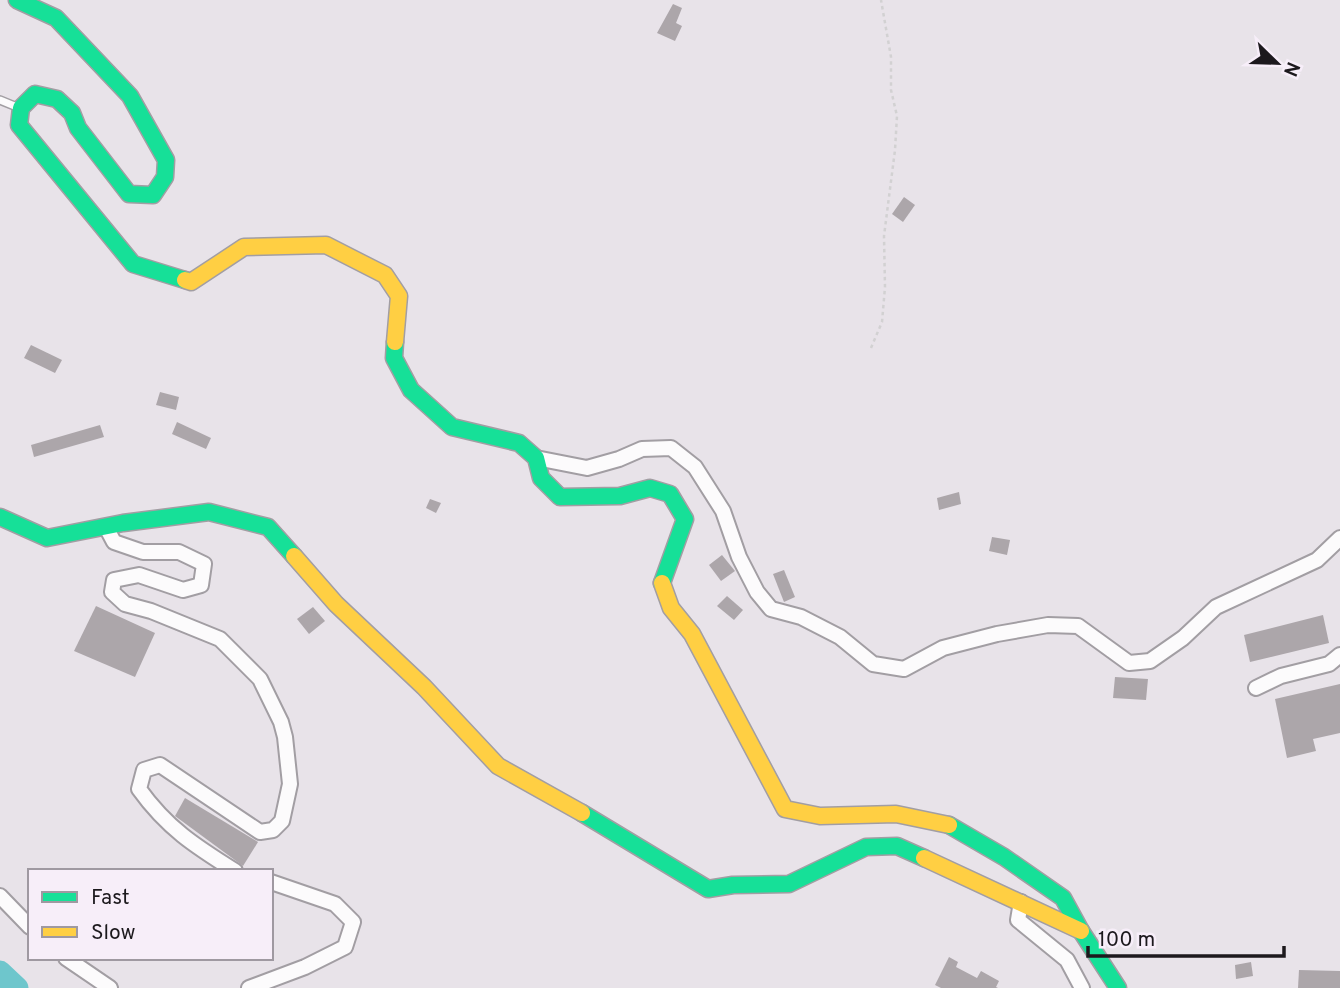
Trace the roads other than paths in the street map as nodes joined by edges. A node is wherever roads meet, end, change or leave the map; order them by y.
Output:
1 (17, 0) edge
2 (0, 100) edge
3 (21, 108) junction
4 (536, 458) junction
5 (0, 517) edge
6 (106, 527) junction
7 (1340, 538) edge
8 (1340, 654) edge
9 (1256, 688) dead end
10 (232, 869) edge
11 (273, 883) edge
12 (0, 897) edge
13 (1021, 902) junction
14 (28, 925) edge
15 (1081, 931) junction
16 (69, 960) edge
17 (110, 988) edge
18 (249, 988) edge
19 (1082, 988) edge
20 (1118, 988) edge

1 - 3 main road
2 - 3 lane
3 - 4 main road
4 - 7 street
4 - 15 main road
5 - 6 main road
6 - 10 street
6 - 13 main road
8 - 9 street
11 - 18 street
12 - 14 street
13 - 15 main road
13 - 19 street
15 - 20 main road
16 - 17 street

